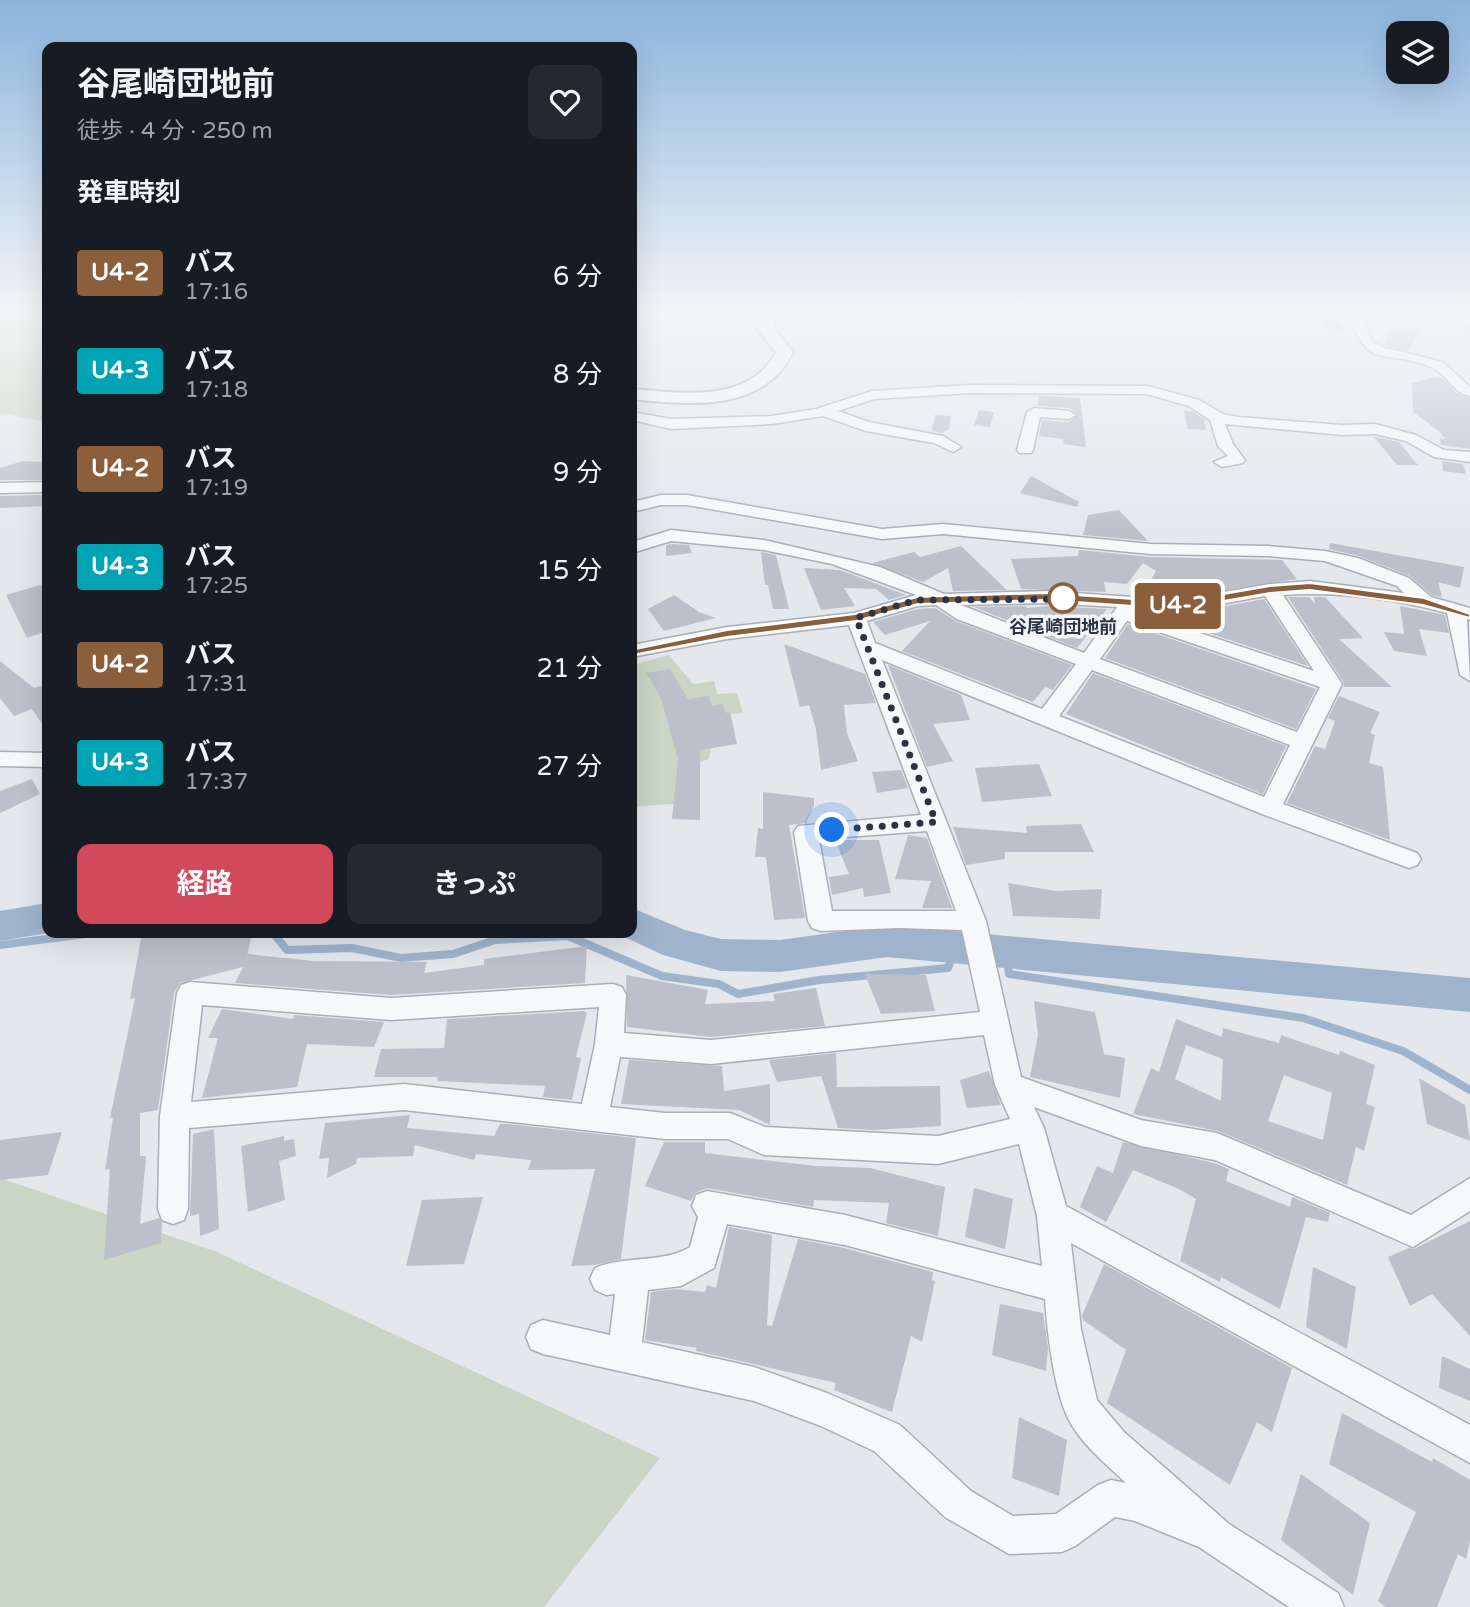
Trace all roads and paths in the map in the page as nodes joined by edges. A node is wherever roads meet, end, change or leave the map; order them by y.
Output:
1 (746, 387) edge
2 (637, 394) edge
3 (822, 411) junction
4 (1069, 415) dead end
5 (637, 417) edge
6 (1218, 418) junction
7 (953, 447) dead end
8 (1025, 450) dead end
9 (1470, 457) edge
10 (1222, 462) dead end
11 (42, 487) edge
12 (0, 488) edge
13 (637, 506) edge
14 (819, 509) dead end
15 (739, 510) junction
16 (637, 546) edge
17 (1270, 590) junction
18 (944, 600) junction
19 (1424, 601) junction
20 (1126, 608) junction
21 (1463, 612) edge
22 (856, 618) junction
23 (864, 646) junction
24 (637, 650) edge
25 (1088, 661) junction
26 (1470, 675) edge
27 (1332, 684) junction
28 (1046, 719) junction
29 (1305, 743) junction
30 (0, 759) edge
31 (42, 760) edge
32 (1270, 808) junction
33 (936, 822) junction
34 (1409, 859) dead end
35 (973, 923) junction
36 (995, 1022) junction
37 (609, 1044) junction
38 (1009, 1086) junction
39 (176, 1116) junction
40 (593, 1118) junction
41 (1029, 1128) junction
42 (1470, 1193) edge
43 (173, 1209) dead end
44 (1053, 1216) junction
45 (1060, 1287) junction
46 (543, 1337) dead end
47 (624, 1353) junction
48 (1470, 1445) edge
49 (1216, 1537) junction
50 (1324, 1607) edge

1 - 2 street
3 - 5 street
3 - 6 street
3 - 7 street
4 - 8 street
6 - 9 street
6 - 10 street
11 - 12 street
13 - 15 street
14 - 15 street
15 - 19 street
16 - 18 street
17 - 19 street
17 - 20 street
17 - 27 street
18 - 20 street
18 - 22 street
18 - 25 street
19 - 21 street
20 - 25 street
20 - 27 street
21 - 26 street
22 - 23 street
22 - 24 street
23 - 28 street
23 - 33 street
25 - 28 street
25 - 29 street
27 - 29 street
28 - 32 street
29 - 32 street
30 - 31 street
32 - 34 street
33 - 35 street
33 - 35 street
35 - 36 street
36 - 37 street
36 - 38 street
37 - 39 street
37 - 40 street
38 - 41 street
38 - 42 street
39 - 40 street
39 - 43 street
40 - 41 street
41 - 44 street
44 - 45 street
44 - 48 street
45 - 47 street
45 - 49 street
46 - 47 street
47 - 49 street
49 - 50 street

